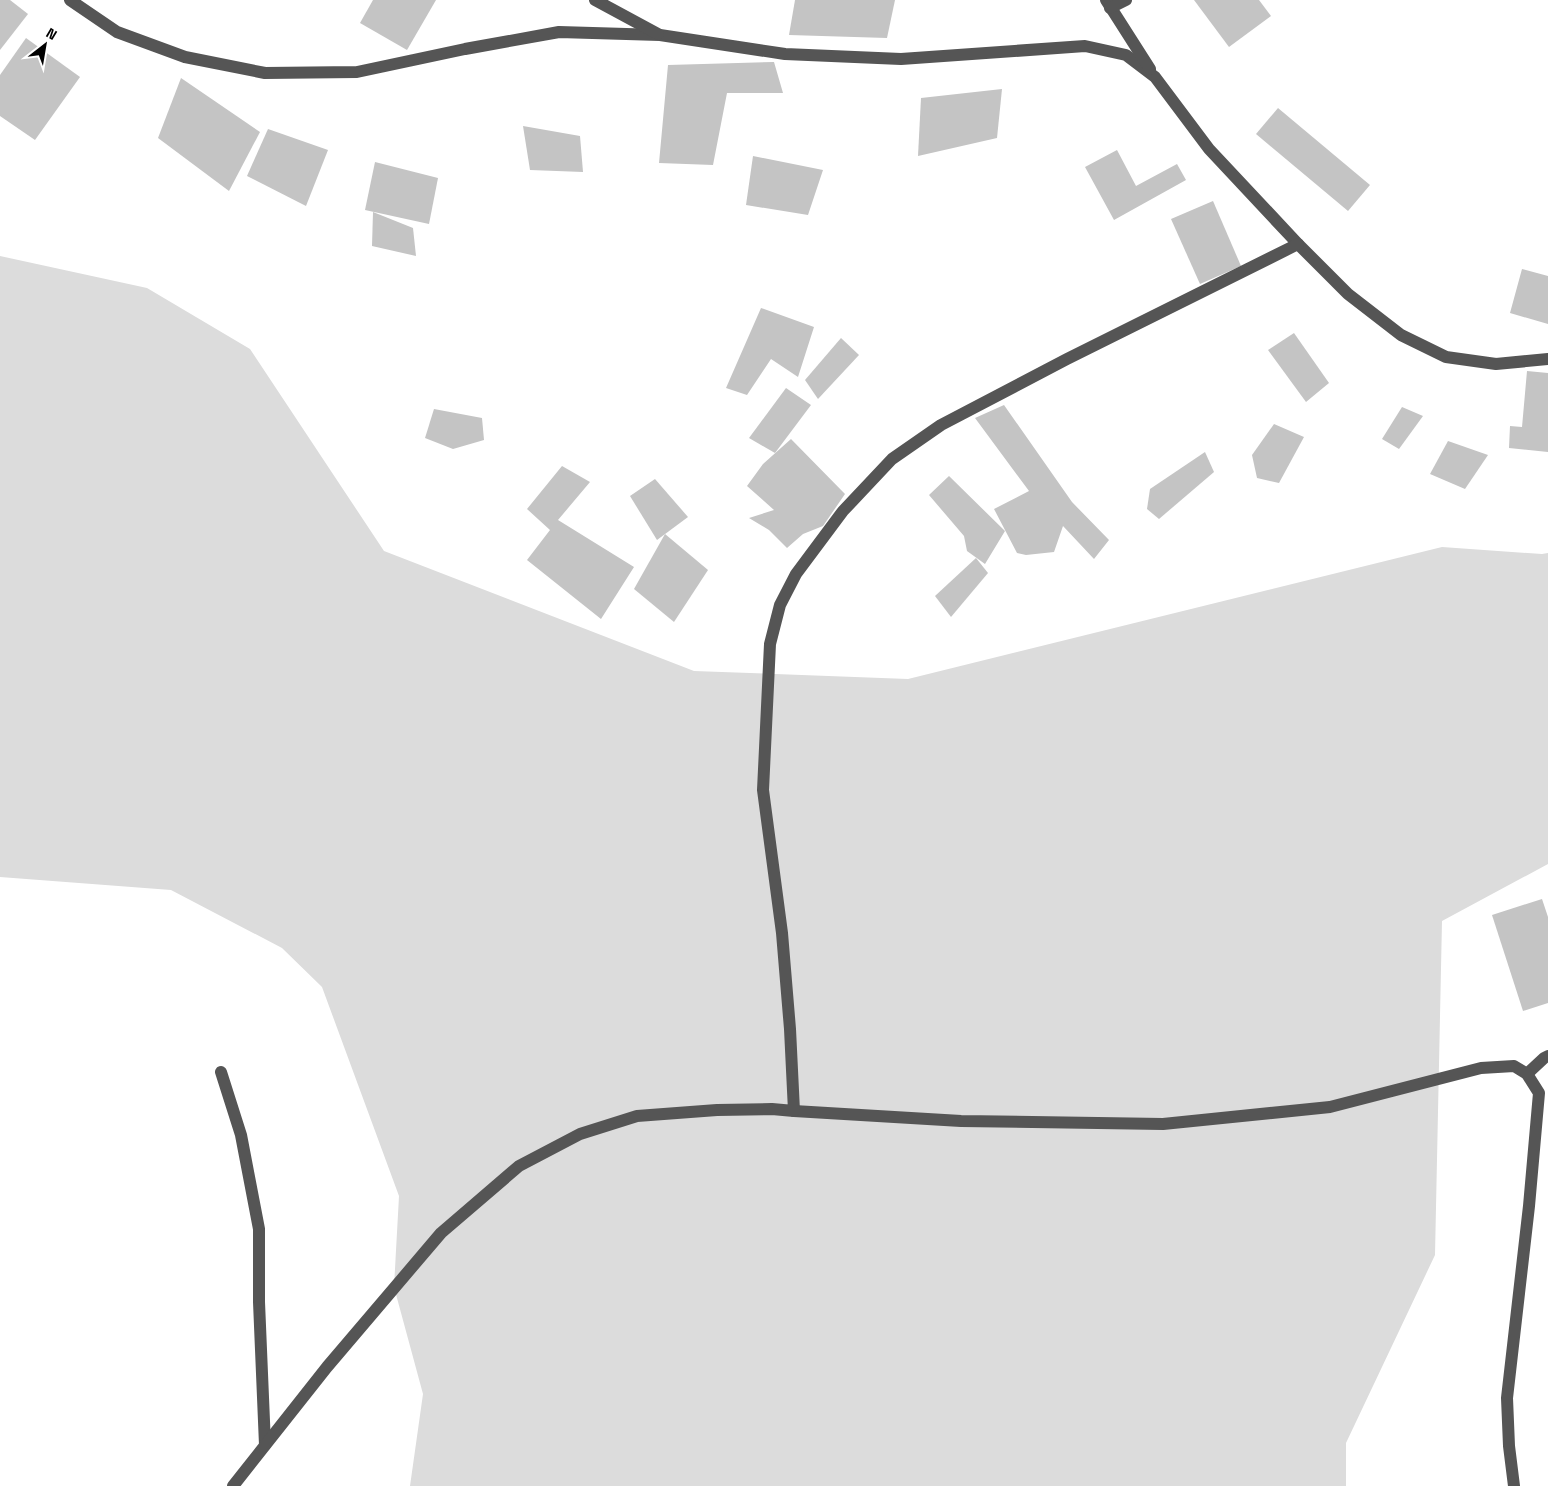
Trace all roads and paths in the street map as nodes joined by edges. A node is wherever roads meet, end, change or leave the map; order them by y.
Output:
1 (70, 0) edge
2 (595, 0) edge
3 (1126, 0) edge
4 (1108, 4) edge
5 (660, 35) junction
6 (1155, 77) junction
7 (1298, 244) junction
8 (1548, 359) edge
9 (1548, 1056) edge
10 (221, 1072) dead end
11 (1527, 1074) junction
12 (794, 1111) junction
13 (265, 1445) junction
14 (233, 1486) edge
15 (1514, 1486) edge

1 - 5 street
2 - 5 street
3 - 4 street
4 - 6 street
5 - 6 street
6 - 7 street
7 - 8 street
7 - 12 street
9 - 11 street
10 - 13 street
11 - 12 street
11 - 15 street
12 - 13 street
13 - 14 street

